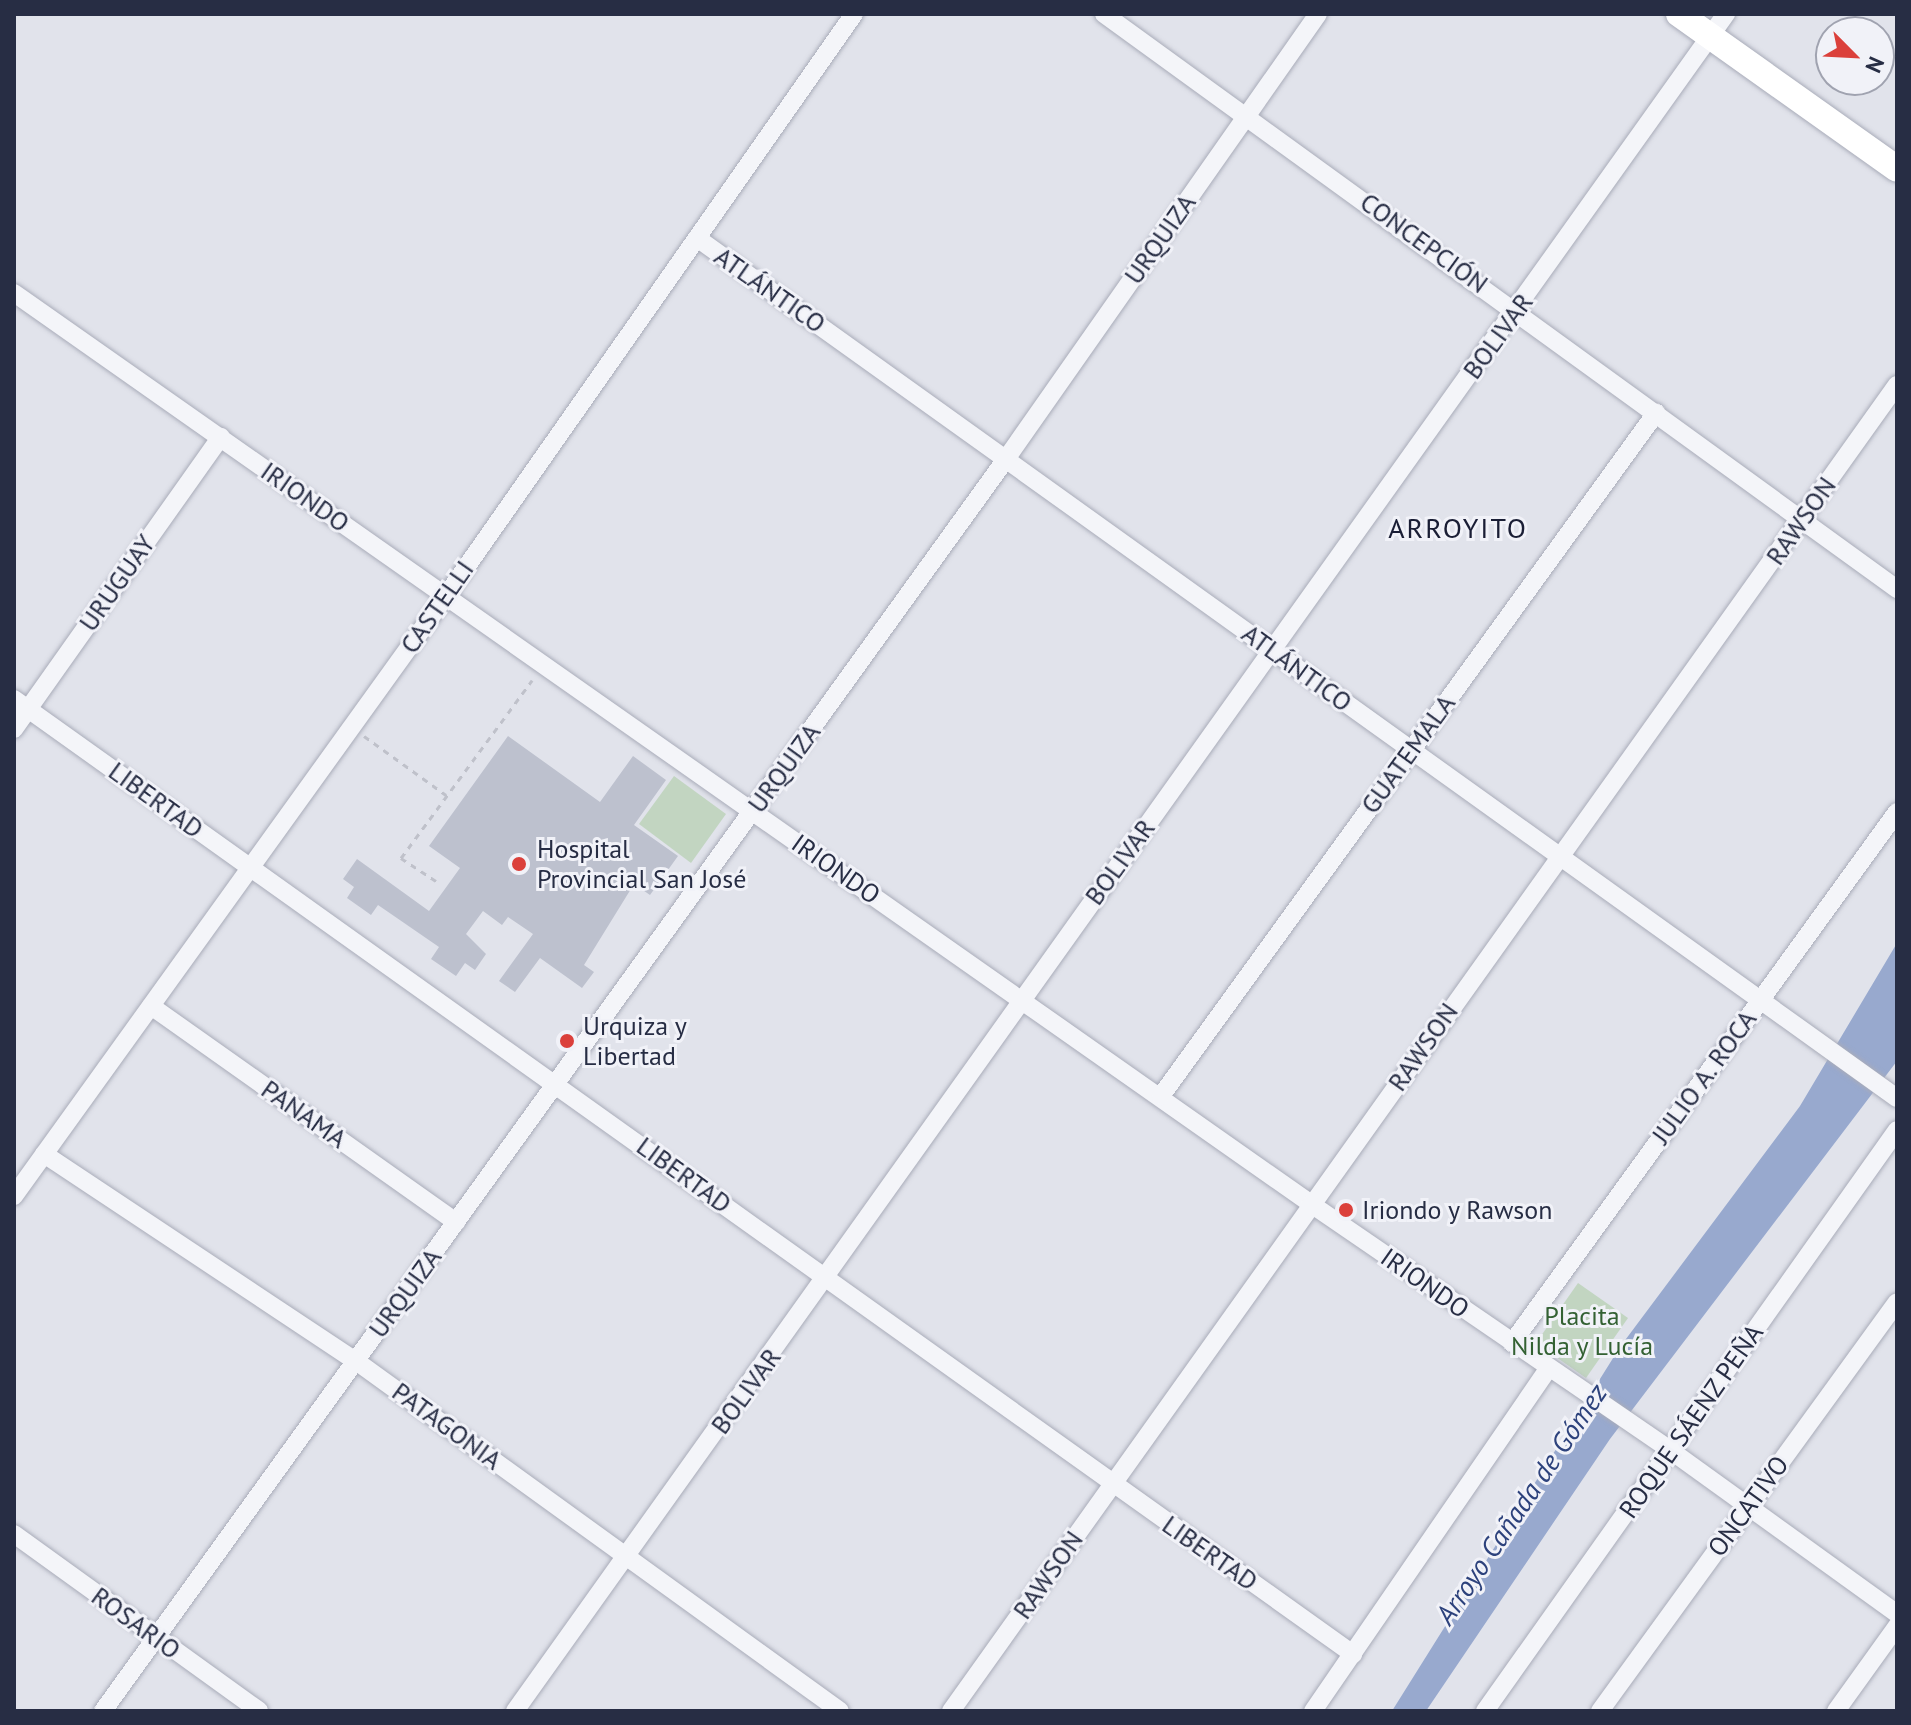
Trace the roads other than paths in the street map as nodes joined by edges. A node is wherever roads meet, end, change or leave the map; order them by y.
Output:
1 (854, 14) edge
2 (1104, 14) edge
3 (1318, 14) edge
4 (1679, 14) edge
5 (1726, 14) edge
6 (1710, 36) junction
7 (1247, 115) junction
8 (1897, 169) edge
9 (697, 238) junction
10 (14, 293) edge
11 (1517, 311) junction
12 (1897, 385) edge
13 (1656, 413) junction
14 (221, 437) junction
15 (1006, 459) junction
16 (1802, 522) junction
17 (1897, 589) edge
18 (446, 596) junction
19 (1272, 650) junction
20 (21, 704) edge
21 (14, 729) edge
22 (1411, 750) junction
23 (753, 811) junction
24 (1897, 812) edge
25 (1557, 859) junction
26 (250, 868) junction
27 (1022, 999) junction
28 (1758, 1003) junction
29 (151, 1006) junction
30 (556, 1083) junction
31 (1161, 1096) junction
32 (1897, 1098) edge
33 (1897, 1130) edge
34 (44, 1154) junction
35 (14, 1196) edge
36 (1311, 1204) junction
37 (456, 1222) junction
38 (827, 1278) junction
39 (1897, 1302) edge
40 (1512, 1343) junction
41 (356, 1361) junction
42 (1549, 1368) junction
43 (1670, 1450) junction
44 (1113, 1484) junction
45 (1747, 1507) junction
46 (14, 1534) edge
47 (628, 1556) junction
48 (1897, 1614) edge
49 (1897, 1626) edge
50 (156, 1638) junction
51 (1353, 1654) junction
52 (103, 1711) edge
53 (259, 1711) edge
54 (515, 1711) edge
55 (840, 1711) edge
56 (951, 1711) edge
57 (1313, 1711) edge
58 (1485, 1711) edge
59 (1600, 1711) edge
60 (1836, 1711) edge

1 - 9 street, CASTELLI
2 - 7 street, CONCEPCIÓN
3 - 7 street, URQUIZA
4 - 6 main road
5 - 6 street, BOLIVAR
6 - 8 main road
6 - 11 street, BOLIVAR
7 - 11 street, CONCEPCIÓN
7 - 15 street, URQUIZA
9 - 15 street, ATLÁNTICO
9 - 18 street, CASTELLI
10 - 14 street, IRIONDO
11 - 13 street, CONCEPCIÓN
11 - 19 street, BOLIVAR
12 - 16 street, RAWSON
13 - 16 street, CONCEPCIÓN
13 - 22 street, GUATEMALA
14 - 18 street, IRIONDO
14 - 20 street, URUGUAY
15 - 19 street, ATLÁNTICO
15 - 23 street, URQUIZA
16 - 17 street, CONCEPCIÓN
16 - 25 street, RAWSON
18 - 23 street, IRIONDO
18 - 26 street, CASTELLI
19 - 22 street, ATLÁNTICO
19 - 27 street, BOLIVAR
20 - 21 street, URUGUAY
20 - 26 street, LIBERTAD
22 - 25 street, ATLÁNTICO
22 - 31 street, GUATEMALA
23 - 27 street, IRIONDO
23 - 30 street, URQUIZA
24 - 28 street, JULIO A. ROCA
25 - 28 street, ATLÁNTICO
25 - 36 street, RAWSON
26 - 29 street, CASTELLI
26 - 30 street, LIBERTAD
27 - 31 street, IRIONDO
27 - 38 street, BOLIVAR
28 - 32 street, ATLÁNTICO
28 - 40 street, JULIO A. ROCA
29 - 34 street, CASTELLI
29 - 37 street, PANAMA
30 - 37 street, URQUIZA
30 - 38 street, LIBERTAD
31 - 36 street, IRIONDO
33 - 43 street, ROQUE SÁENZ PEÑA
34 - 35 street, CASTELLI
34 - 41 street, PATAGONIA
36 - 40 street, IRIONDO
36 - 44 street, RAWSON
37 - 41 street, URQUIZA
38 - 44 street, LIBERTAD
38 - 47 street, BOLIVAR
39 - 45 street, ONCATIVO
40 - 42 street, IRIONDO
41 - 47 street, PATAGONIA
41 - 50 street, URQUIZA
42 - 43 street, IRIONDO
42 - 51 street
43 - 45 street
43 - 58 street, ROQUE SÁENZ PEÑA
44 - 51 street, LIBERTAD
44 - 56 street, RAWSON
45 - 48 street
45 - 59 street, ONCATIVO
46 - 50 street, ROSARIO
47 - 54 street, BOLIVAR
47 - 55 street, PATAGONIA
49 - 60 street
50 - 52 street, URQUIZA
50 - 53 street, ROSARIO
51 - 57 street

